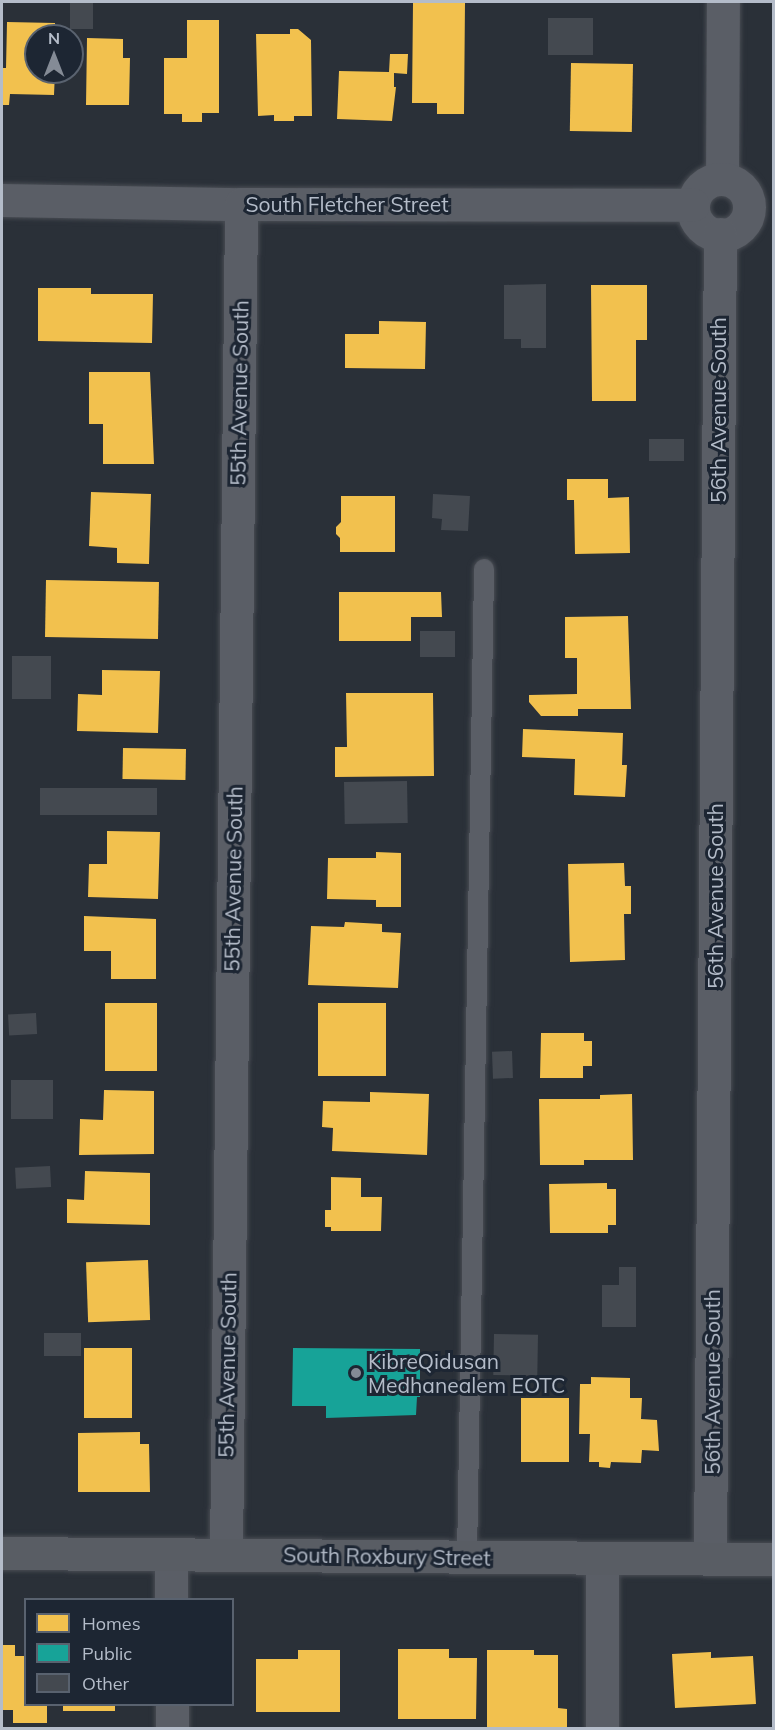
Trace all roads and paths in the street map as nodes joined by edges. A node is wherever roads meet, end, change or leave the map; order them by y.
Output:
1 (723, 2) edge
2 (722, 179) junction
3 (2, 200) edge
4 (241, 204) junction
5 (693, 205) junction
6 (761, 206) edge
7 (720, 234) junction
8 (484, 569) dead end
9 (2, 1553) edge
10 (171, 1554) junction
11 (226, 1554) junction
12 (467, 1557) junction
13 (602, 1558) junction
14 (710, 1558) junction
15 (774, 1559) edge
16 (171, 1598) edge
17 (172, 1706) edge
18 (172, 1728) edge
19 (602, 1728) edge

1 - 2 street
2 - 5 street
2 - 6 street
3 - 4 street, South Fletcher Street
4 - 5 street, South Fletcher Street
4 - 11 street, 55th Avenue South
5 - 7 street
6 - 7 street
7 - 14 street, 56th Avenue South
8 - 12 lane
9 - 10 street, South Roxbury Street
10 - 11 street, South Roxbury Street
10 - 16 street
11 - 12 street, South Roxbury Street
12 - 13 street, South Roxbury Street
13 - 14 street, South Roxbury Street
13 - 19 street
14 - 15 street, South Roxbury Street
17 - 18 street

